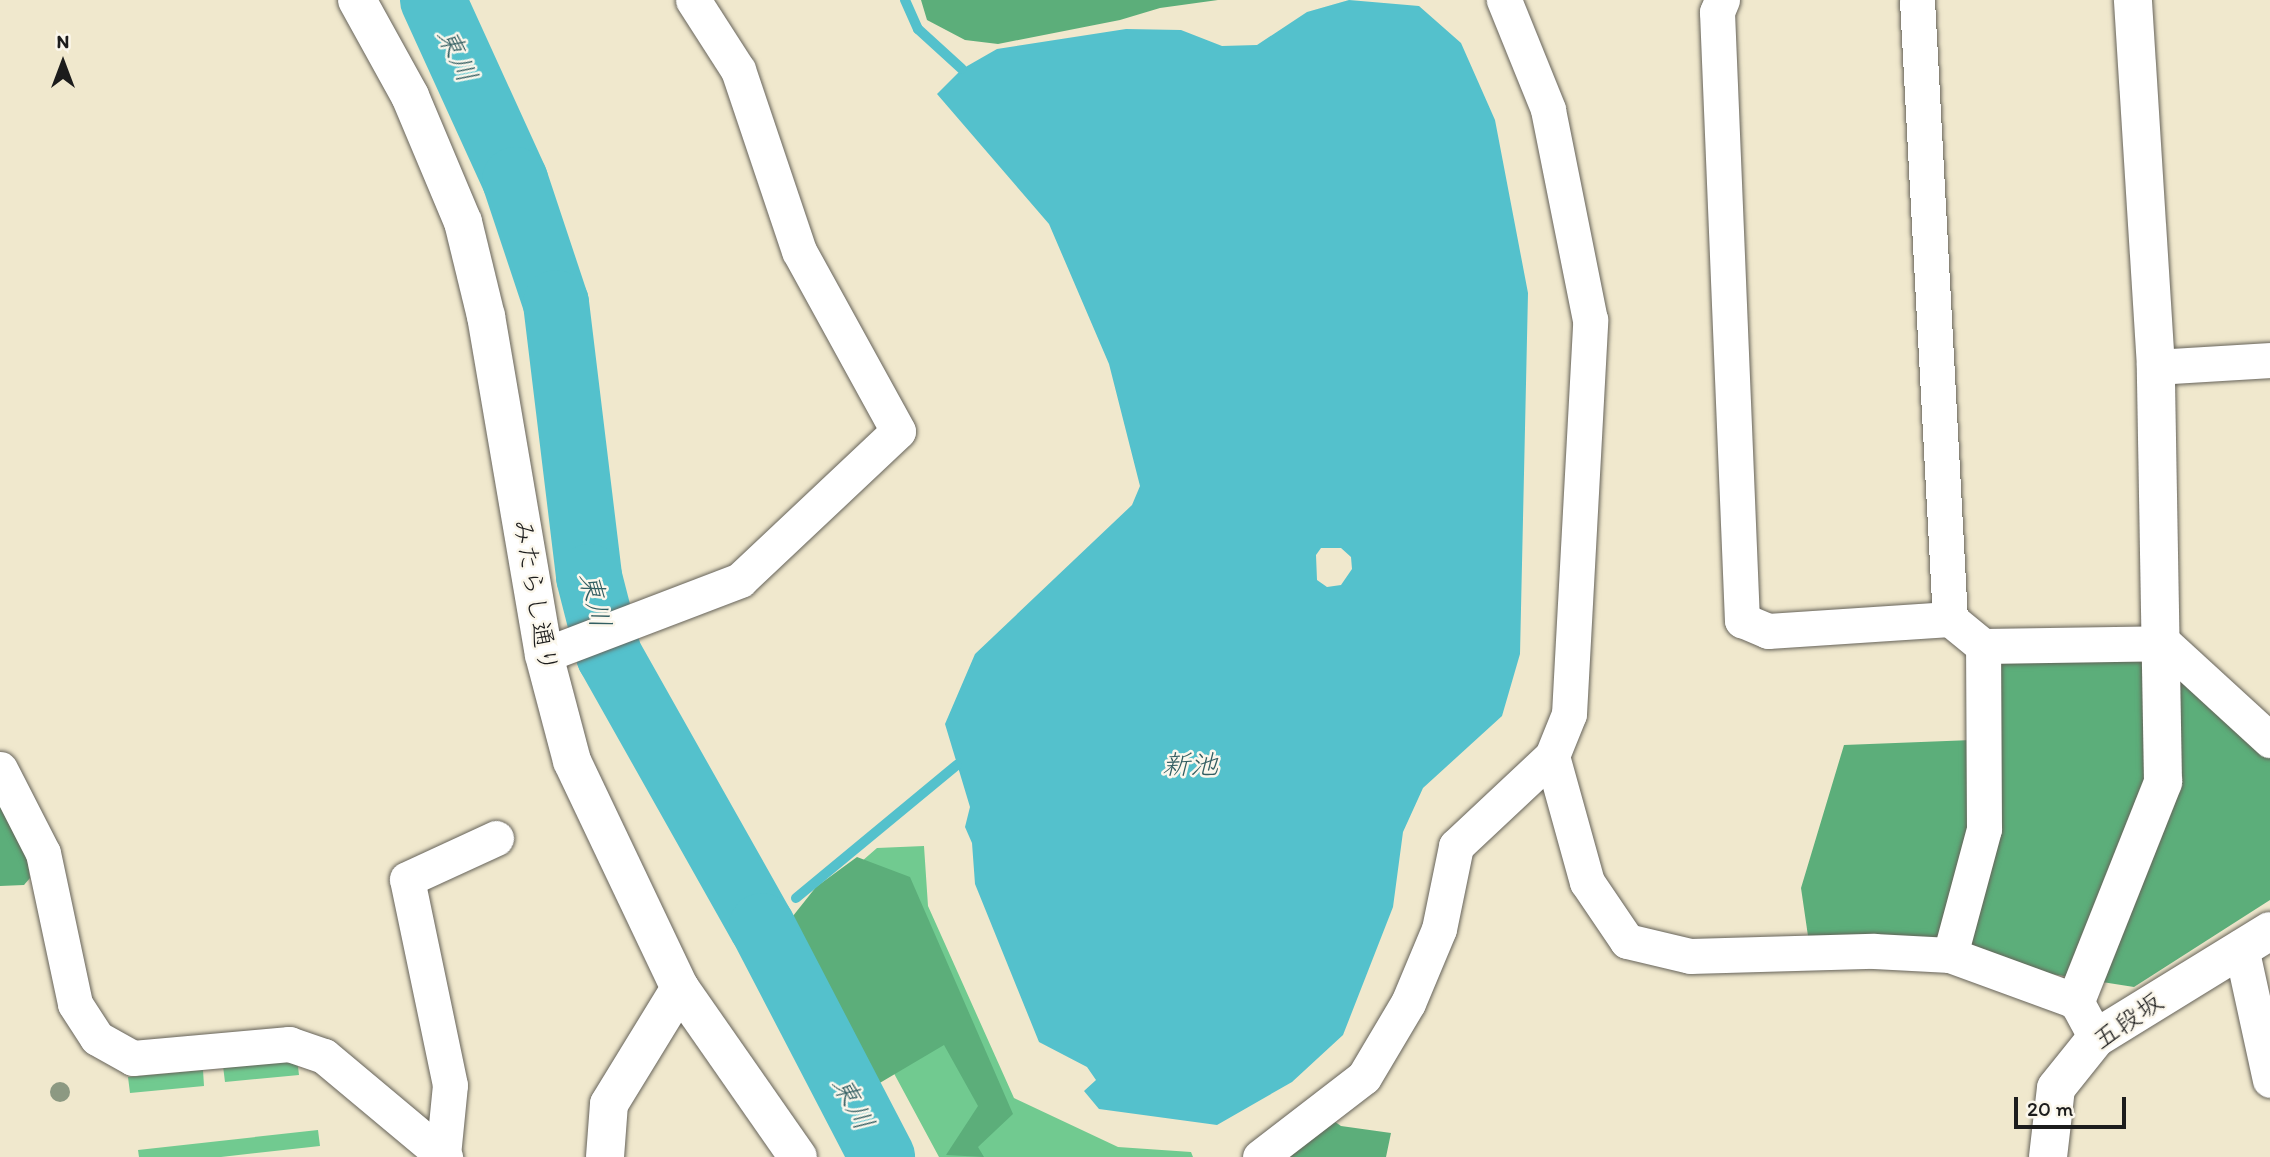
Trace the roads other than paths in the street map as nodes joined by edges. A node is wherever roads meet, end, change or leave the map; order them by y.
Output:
1 (357, 0) edge
2 (693, 0) edge
3 (1504, 0) edge
4 (1722, 0) edge
5 (1917, 0) edge
6 (2133, 0) edge
7 (2270, 360) edge
8 (2156, 367) junction
9 (1950, 619) junction
10 (2164, 643) junction
11 (1983, 646) junction
12 (544, 655) junction
13 (2270, 740) edge
14 (1552, 756) junction
15 (0, 769) edge
16 (496, 838) dead end
17 (2255, 939) edge
18 (1950, 955) junction
19 (680, 988) junction
20 (2076, 1001) junction
21 (2096, 1038) junction
22 (2269, 1072) edge
23 (444, 1156) edge
24 (605, 1157) edge
25 (798, 1157) edge
26 (1260, 1157) edge
27 (2048, 1157) edge

1 - 12 street, みたらし通り
2 - 12 street
3 - 14 street
4 - 9 street
5 - 9 street
6 - 8 street
7 - 8 street
8 - 10 street
9 - 11 street
10 - 11 street
10 - 13 street
10 - 20 street
11 - 18 street
12 - 19 street, みたらし通り
14 - 18 street
14 - 26 street
15 - 23 street
16 - 23 street
17 - 21 street, 五段坂
17 - 22 street
18 - 20 street
19 - 24 street
19 - 25 street, みたらし通り
20 - 21 street
21 - 27 street, 五段坂

